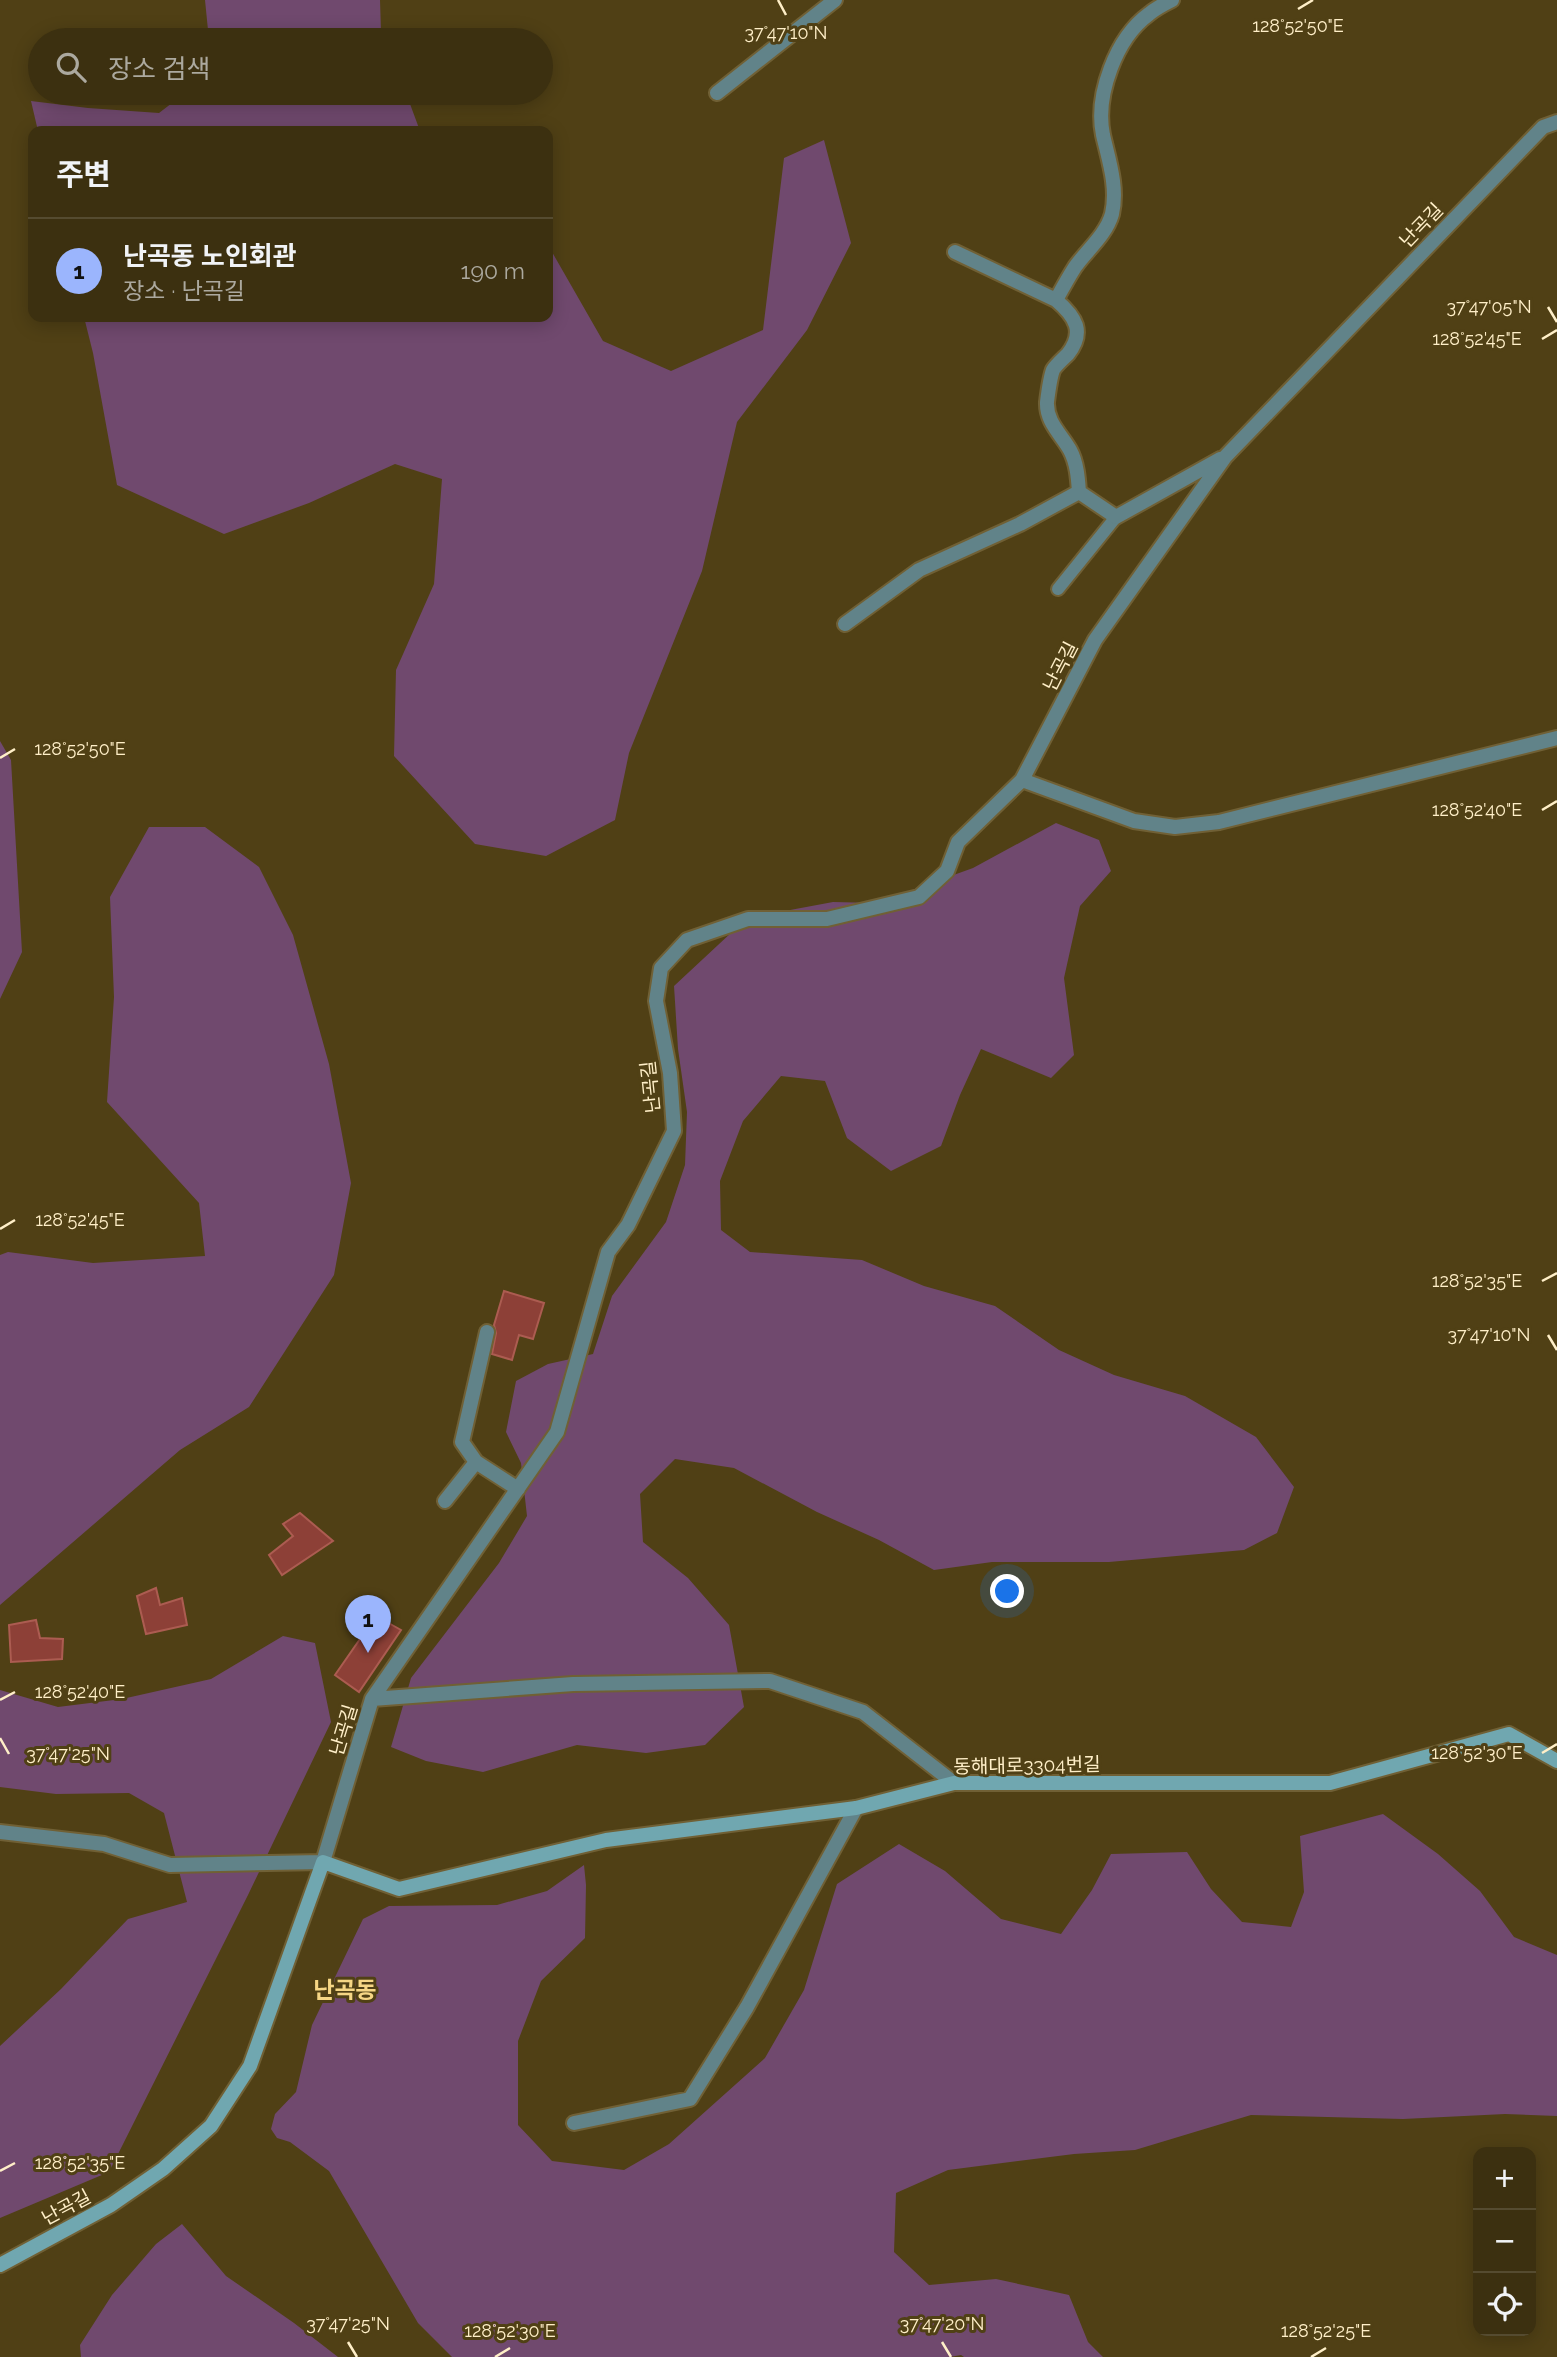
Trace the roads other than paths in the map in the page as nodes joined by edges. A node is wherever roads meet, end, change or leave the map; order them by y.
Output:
1 (835, 0) edge
2 (1172, 0) edge
3 (717, 93) dead end
4 (1557, 122) edge
5 (955, 252) dead end
6 (1056, 300) junction
7 (1224, 457) junction
8 (1079, 492) junction
9 (1116, 517) junction
10 (1058, 589) dead end
11 (845, 624) dead end
12 (1557, 738) edge
13 (1022, 780) junction
14 (487, 1332) dead end
15 (476, 1462) junction
16 (518, 1489) junction
17 (445, 1501) dead end
18 (372, 1699) junction
19 (1557, 1760) edge
20 (954, 1783) junction
21 (856, 1808) junction
22 (0, 1832) edge
23 (323, 1862) junction
24 (574, 2123) dead end
25 (0, 2265) edge

1 - 3 street
2 - 6 street
4 - 7 street, 난곡길
5 - 6 street
6 - 8 street
7 - 9 street
7 - 13 street, 난곡길
8 - 9 street
8 - 11 street
9 - 10 lane
12 - 13 street
13 - 16 street, 난곡길
14 - 15 street
15 - 16 street
15 - 17 street
16 - 18 street, 난곡길
18 - 20 street
18 - 23 street, 난곡길
19 - 20 street, 동해대로3304번길
20 - 21 street, 동해대로3304번길
21 - 23 street, 동해대로3304번길
21 - 24 street
22 - 23 street
23 - 25 street, 난곡길

